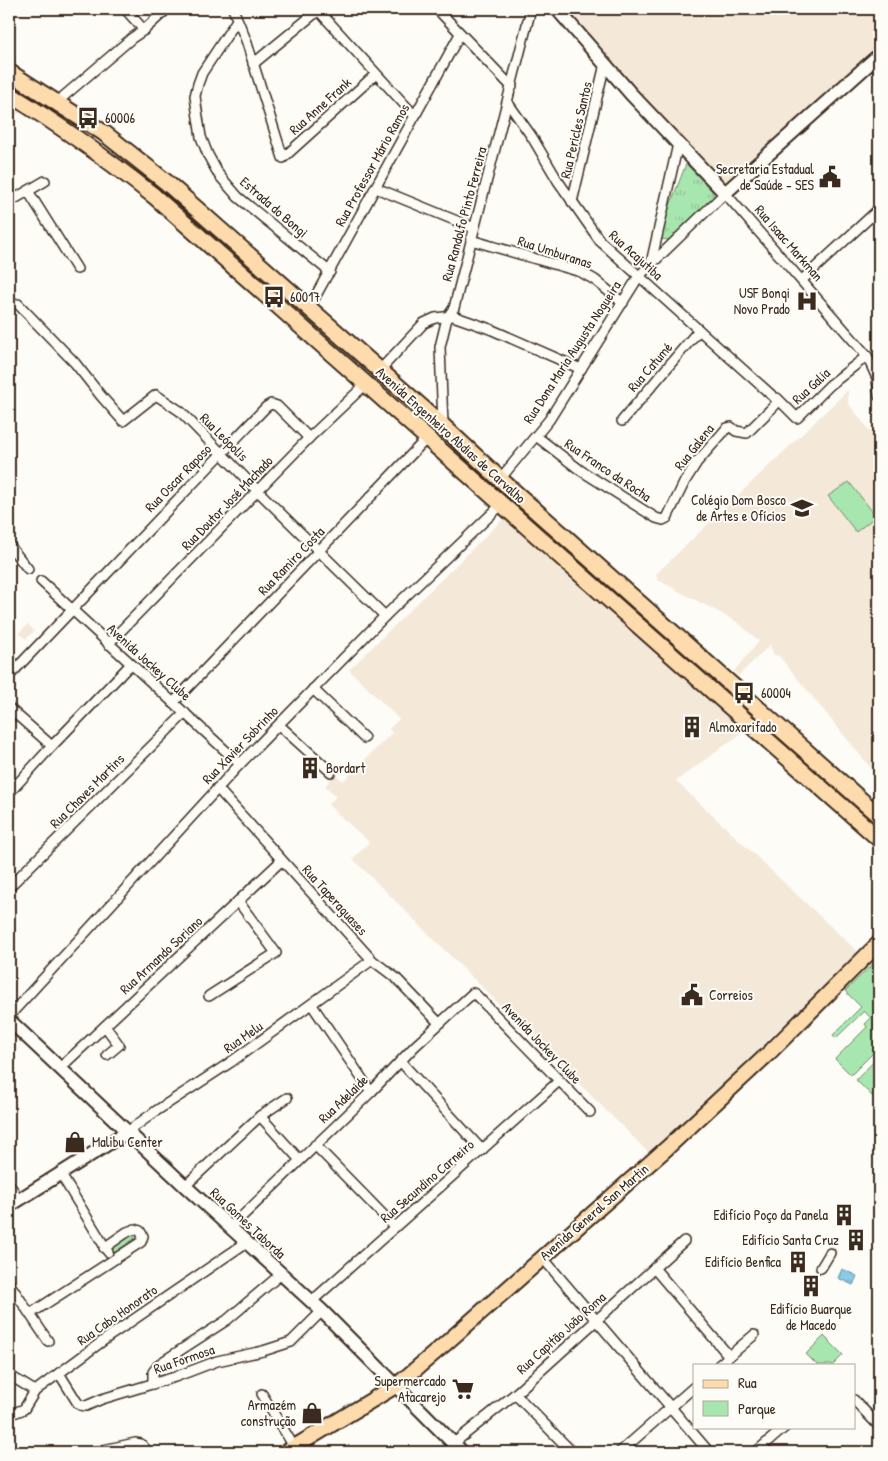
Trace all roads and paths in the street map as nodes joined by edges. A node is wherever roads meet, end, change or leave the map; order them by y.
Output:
1 (125, 9) edge
2 (167, 9) edge
3 (233, 9) edge
4 (437, 9) edge
5 (531, 9) edge
6 (557, 9) edge
7 (319, 10) edge
8 (237, 20) junction
9 (144, 30) junction
10 (460, 34) junction
11 (878, 57) edge
12 (253, 64) junction
13 (605, 64) junction
14 (9, 72) edge
15 (376, 74) junction
16 (512, 88) junction
17 (9, 94) edge
18 (57, 102) junction
19 (508, 103) junction
20 (415, 116) junction
21 (678, 144) junction
22 (45, 181) dead end
23 (376, 188) junction
24 (28, 191) junction
25 (725, 193) junction
26 (9, 202) edge
27 (572, 202) junction
28 (879, 209) edge
29 (474, 228) junction
30 (471, 240) junction
31 (651, 264) junction
32 (77, 269) dead end
33 (330, 272) junction
34 (639, 276) junction
35 (802, 280) junction
36 (623, 302) junction
37 (18, 304) dead end
38 (310, 308) junction
39 (447, 318) junction
40 (699, 330) junction
41 (867, 356) junction
42 (581, 369) junction
43 (379, 371) junction
44 (366, 383) junction
45 (879, 396) edge
46 (777, 399) junction
47 (622, 421) dead end
48 (443, 426) junction
49 (536, 436) junction
50 (309, 438) junction
51 (427, 438) junction
52 (221, 453) junction
53 (500, 479) junction
54 (258, 491) junction
55 (502, 504) junction
56 (667, 518) joint
57 (9, 545) edge
58 (319, 552) junction
59 (28, 569) dead end
60 (41, 581) dead end
61 (71, 609) junction
62 (385, 616) junction
63 (108, 644) junction
64 (130, 665) junction
65 (9, 676) edge
66 (313, 689) junction
67 (173, 703) junction
68 (9, 708) edge
69 (185, 714) junction
70 (279, 725) junction
71 (364, 738) dead end
72 (52, 746) junction
73 (240, 764) junction
74 (331, 772) dead end
75 (806, 774) junction
76 (838, 780) junction
77 (217, 788) junction
78 (9, 793) edge
79 (879, 803) edge
80 (879, 816) edge
81 (879, 839) edge
82 (281, 861) junction
83 (9, 887) edge
84 (238, 901) junction
85 (879, 943) edge
86 (372, 960) junction
87 (475, 994) joint
88 (209, 996) dead end
89 (312, 1005) junction
90 (9, 1016) edge
91 (9, 1020) edge
92 (439, 1023) junction
93 (105, 1026) junction
94 (107, 1056) dead end
95 (401, 1062) junction
96 (60, 1068) junction
97 (559, 1081) junction
98 (371, 1092) junction
99 (287, 1098) dead end
100 (590, 1112) dead end
101 (260, 1116) junction
102 (127, 1132) junction
103 (315, 1145) junction
104 (482, 1150) junction
105 (300, 1159) junction
106 (60, 1173) junction
107 (9, 1184) edge
108 (185, 1186) junction
109 (14, 1203) edge
110 (231, 1227) junction
111 (395, 1227) junction
112 (684, 1241) dead end
113 (247, 1242) junction
114 (104, 1248) junction
115 (830, 1253) dead end
116 (542, 1257) junction
117 (112, 1259) junction
118 (654, 1268) junction
119 (821, 1268) dead end
120 (281, 1274) junction
121 (9, 1283) edge
122 (312, 1301) junction
123 (322, 1311) junction
124 (30, 1314) junction
125 (596, 1321) junction
126 (754, 1335) dead end
127 (48, 1340) dead end
128 (729, 1356) junction
129 (720, 1364) edge
130 (59, 1373) junction
131 (9, 1375) edge
132 (153, 1384) junction
133 (397, 1385) junction
134 (693, 1387) edge
135 (35, 1391) junction
136 (262, 1394) dead end
137 (515, 1394) junction
138 (856, 1402) edge
139 (670, 1408) junction
140 (9, 1415) edge
141 (879, 1426) edge
142 (784, 1428) edge
143 (458, 1448) edge
144 (119, 1450) edge
145 (146, 1450) edge
146 (293, 1450) edge
147 (94, 1452) edge
148 (572, 1452) edge
149 (620, 1452) edge
150 (709, 1452) edge
151 (756, 1452) edge

1 - 9 street
2 - 9 street
3 - 8 street
4 - 10 street
5 - 16 street, Rua Randolfo Pinto Ferreira
6 - 13 main road, Rua Isaac Markman
7 - 12 street
7 - 15 street
8 - 12 street
8 - 33 street, Estrada do Bongi
9 - 18 street
10 - 16 street
10 - 20 street, Rua Professor Mário Ramos
11 - 25 main road, Rua Dona Maria Augusta Nogueira
12 - 15 street, Rua Anne Frank
13 - 21 main road, Rua Isaac Markman
13 - 27 street, Rua Pericles Santos
14 - 18 highway, Avenida Engenheiro Abdias de Carvalho
15 - 20 street
16 - 19 street, Rua Randolfo Pinto Ferreira
17 - 44 highway, Avenida Engenheiro Abdias de Carvalho
18 - 38 highway, Avenida Engenheiro Abdias de Carvalho
19 - 27 street, Rua Acajutiba
19 - 29 street, Rua Randolfo Pinto Ferreira
20 - 23 street, Rua Professor Mário Ramos
21 - 25 main road, Rua Isaac Markman
21 - 31 street
22 - 24 street
23 - 29 street
23 - 33 street, Rua Professor Mário Ramos
24 - 26 street
24 - 32 street
25 - 31 street, Rua Dona Maria Augusta Nogueira
25 - 35 street, Rua Isaac Markman
27 - 34 street, Rua Acajutiba
28 - 35 street
29 - 30 street, Rua Randolfo Pinto Ferreira
30 - 36 street, Rua Umburanas
30 - 39 street, Rua Randolfo Pinto Ferreira
31 - 34 street, Rua Dona Maria Augusta Nogueira
33 - 38 street, Rua Professor Mário Ramos
34 - 36 street, Rua Dona Maria Augusta Nogueira
34 - 40 street, Rua Acajutiba
35 - 41 street, Rua Isaac Markman
36 - 42 street, Rua Dona Maria Augusta Nogueira
37 - 52 street, Rua Leópolis
38 - 43 highway, Avenida Engenheiro Abdias de Carvalho
39 - 42 street
39 - 43 street
39 - 48 street, Rua Randolfo Pinto Ferreira
40 - 46 street, Rua Acajutiba
40 - 47 street, Rua Catumé
41 - 45 street, Rua Isaac Markman
41 - 46 street, Rua Galia
42 - 49 street, Rua Dona Maria Augusta Nogueira
43 - 48 highway, Avenida Engenheiro Abdias de Carvalho
44 - 50 street, Rua Doutor José Machado
44 - 51 highway, Avenida Engenheiro Abdias de Carvalho
46 - 56 street, Rua Galena
48 - 53 highway, Avenida Engenheiro Abdias de Carvalho
49 - 53 street, Rua Dona Maria Augusta Nogueira
49 - 56 street, Rua Franco da Rocha
50 - 52 street, Rua Oscar Raposo
50 - 54 street, Rua Doutor José Machado
51 - 55 highway, Avenida Engenheiro Abdias de Carvalho
51 - 58 street, Rua Ramiro Costa
52 - 54 street, Rua Leópolis
52 - 61 street, Rua Oscar Raposo
53 - 76 highway, Avenida Engenheiro Abdias de Carvalho
54 - 58 street, Rua Leópolis
54 - 63 street, Rua Doutor José Machado
55 - 62 street, Rua Xavier Sobrinho
55 - 75 highway, Avenida Engenheiro Abdias de Carvalho
57 - 59 street
58 - 62 street, Rua Leópolis
58 - 67 street, Rua Ramiro Costa
60 - 61 street, Avenida Jockey Clube
61 - 63 street, Avenida Jockey Clube
61 - 65 street, Rua Oscar Raposo
62 - 66 street, Rua Xavier Sobrinho
63 - 64 street, Avenida Jockey Clube
64 - 67 street, Avenida Jockey Clube
64 - 72 street
66 - 70 street, Rua Xavier Sobrinho
66 - 71 street
67 - 69 street, Avenida Jockey Clube
68 - 72 street
69 - 73 street, Avenida Jockey Clube
69 - 83 street, Rua Chaves Martins
70 - 73 street, Rua Xavier Sobrinho
70 - 74 street
72 - 78 street
73 - 77 street, Rua Xavier Sobrinho
75 - 76 highway
75 - 81 highway, Avenida Engenheiro Abdias de Carvalho
76 - 79 highway
76 - 80 highway, Avenida Engenheiro Abdias de Carvalho
77 - 82 street, Rua Taperaguases
77 - 90 street, Rua Xavier Sobrinho
82 - 84 street, Rua Armando Soriano
82 - 86 street, Rua Taperaguases
84 - 88 street
84 - 93 street, Rua Armando Soriano
85 - 116 main road, Avenida General San Martin
86 - 89 street, Rua Melu
86 - 92 street, Rua Taperaguases
87 - 92 street, Rua Adelaide
87 - 97 street, Avenida Jockey Clube
89 - 98 street
89 - 102 street, Rua Melu
91 - 96 main road, Rua Gomes Taborda
92 - 95 street, Rua Adelaide
93 - 94 street
93 - 96 street, Rua Armando Soriano
95 - 98 street, Rua Adelaide
95 - 104 street
96 - 102 main road, Rua Gomes Taborda
97 - 100 street, Avenida Jockey Clube
97 - 104 street, Rua Secundino Carneiro
98 - 103 street, Rua Adelaide
99 - 101 street
101 - 105 street
101 - 108 street
102 - 106 main road
102 - 108 main road, Rua Gomes Taborda
103 - 105 street, Rua Adelaide
103 - 111 street
104 - 111 street, Rua Secundino Carneiro
105 - 110 street, Rua Adelaide
106 - 109 main road
106 - 114 street
107 - 109 street
108 - 110 main road, Rua Gomes Taborda
110 - 113 main road, Rua Gomes Taborda
111 - 122 street, Rua Secundino Carneiro
112 - 118 street, Rua Capitão João Roma
113 - 120 main road, Rua Gomes Taborda
113 - 130 street, Rua Cabo Honorato
114 - 117 street
114 - 117 street
115 - 119 street
116 - 125 street
116 - 133 main road, Avenida General San Martin
117 - 124 street
118 - 125 street, Rua Capitão João Roma
118 - 128 street
120 - 122 main road, Rua Gomes Taborda
120 - 132 street
121 - 124 street
122 - 123 main road, Rua Gomes Taborda
123 - 132 street, Rua Formosa
123 - 133 main road, Rua Gomes Taborda
124 - 127 street
125 - 137 street, Rua Capitão João Roma
125 - 139 street
126 - 128 street
128 - 129 street
130 - 132 street, Rua Formosa
130 - 135 street, Rua Cabo Honorato
131 - 135 street
133 - 143 main road, Rua Gomes Taborda
133 - 146 main road, Avenida General San Martin
134 - 139 street
135 - 140 street, Rua Cabo Honorato
136 - 146 street
137 - 143 street, Rua Capitão João Roma
137 - 148 street
138 - 141 street
139 - 149 street
139 - 150 street
142 - 151 street
144 - 145 street
144 - 147 street

